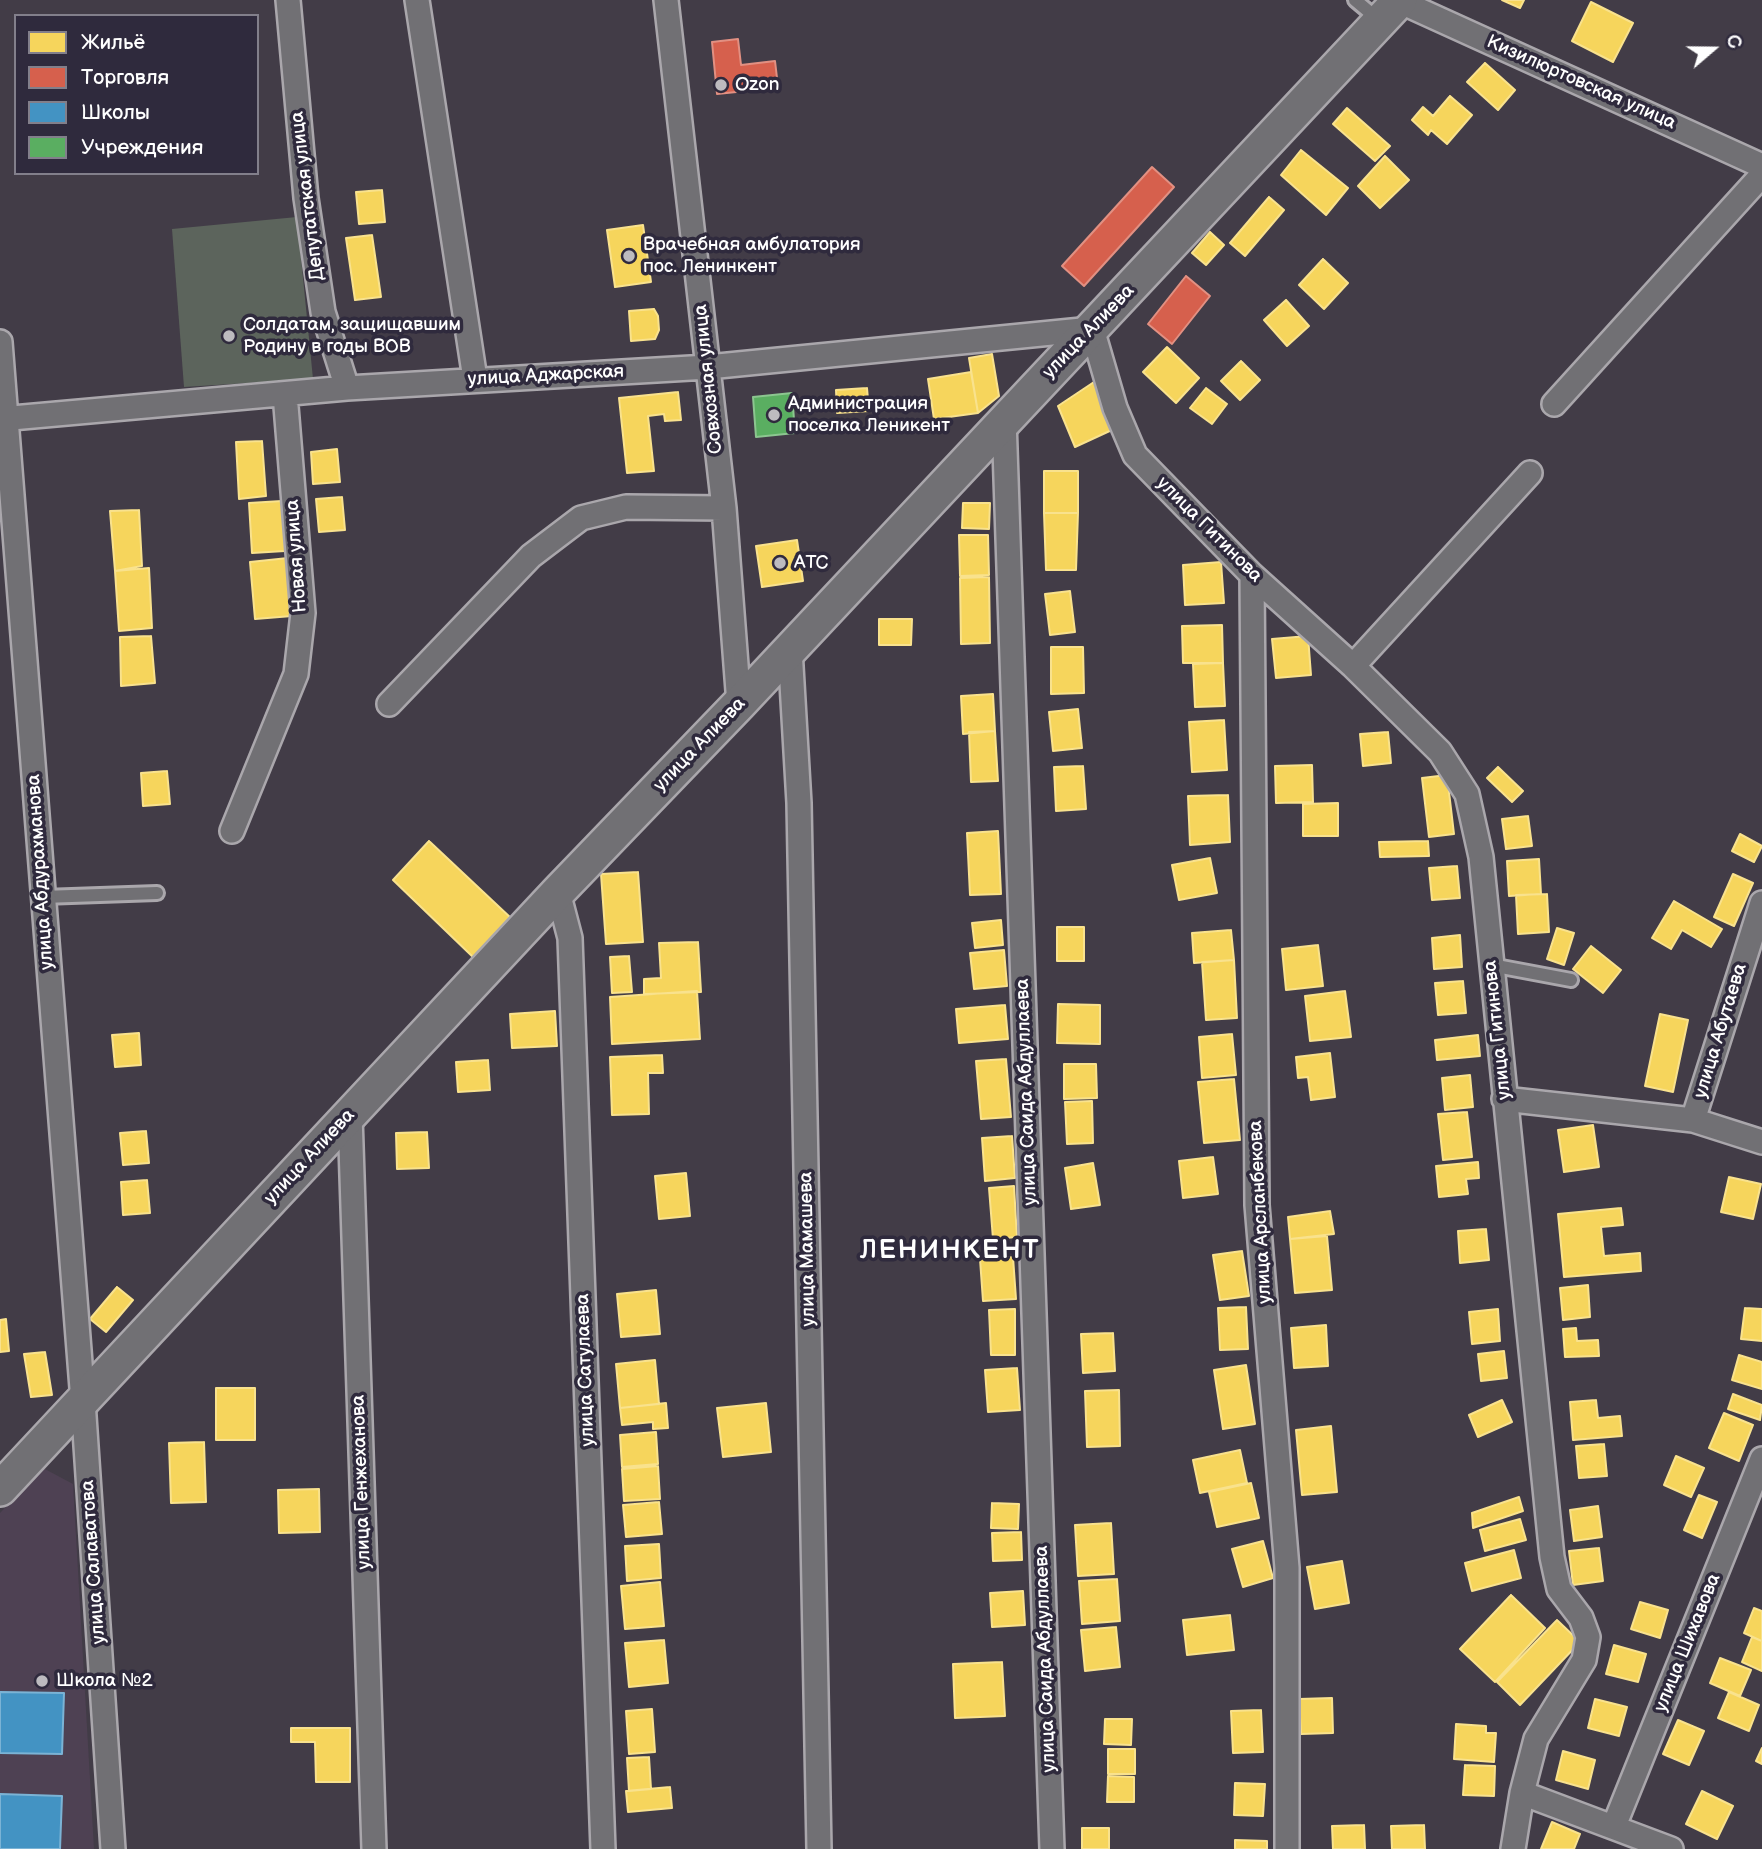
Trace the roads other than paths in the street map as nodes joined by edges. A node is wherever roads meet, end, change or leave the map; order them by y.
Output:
1 (288, 0) edge
2 (417, 0) edge
3 (666, 0) edge
4 (1355, 0) edge
5 (1393, 7) edge
6 (1762, 166) edge
7 (1762, 175) edge
8 (1092, 329) junction
9 (0, 342) edge
10 (708, 367) junction
11 (475, 379) junction
12 (347, 388) junction
13 (285, 394) junction
14 (1555, 404) dead end
15 (3, 419) edge
16 (1004, 419) junction
17 (1531, 474) dead end
18 (724, 508) junction
19 (1252, 575) junction
20 (790, 649) junction
21 (1353, 666) junction
22 (389, 704) dead end
23 (739, 704) junction
24 (232, 831) dead end
25 (558, 892) junction
26 (157, 894) dead end
27 (43, 897) junction
28 (1762, 903) edge
29 (1491, 965) junction
30 (1572, 980) dead end
31 (1504, 1099) junction
32 (349, 1115) junction
33 (1693, 1120) junction
34 (1762, 1142) edge
35 (83, 1401) junction
36 (1762, 1459) edge
37 (0, 1489) edge
38 (1522, 1793) junction
39 (1614, 1826) junction
40 (113, 1849) edge
41 (374, 1849) edge
42 (603, 1849) edge
43 (820, 1849) edge
44 (1052, 1849) edge
45 (1286, 1849) edge
46 (1513, 1849) edge
47 (1671, 1849) edge

1 - 12 street, Депутатская улица
2 - 11 street
3 - 10 street, Совхозная улица
4 - 5 lane
5 - 6 street, Кизилюртовская улица
5 - 8 street, улица Алиева
7 - 14 street
8 - 10 street, улица Аджарская
8 - 16 street, улица Алиева
8 - 19 street, улица Гитинова
9 - 15 street, улица Абдурахманова
10 - 11 street, улица Аджарская
10 - 18 street, Совхозная улица
11 - 12 street, улица Аджарская
12 - 13 street, улица Аджарская
13 - 15 street, улица Аджарская
13 - 24 street, Новая улица
15 - 27 street, улица Абдурахманова
16 - 20 street, улица Алиева
16 - 44 street, улица Саида Абдуллаева
17 - 21 street
18 - 22 street
18 - 23 street, Совхозная улица
19 - 21 street, улица Гитинова
19 - 45 street, улица Арсланбекова
20 - 23 street, улица Алиева
20 - 43 street, улица Мамашева
21 - 29 street, улица Гитинова
23 - 25 street, улица Алиева
25 - 32 street, улица Алиева
25 - 42 street, улица Сатулаева
26 - 27 lane
27 - 35 street, улица Абдурахманова
28 - 33 street, улица Абутаева
29 - 30 lane
29 - 31 street, улица Гитинова
31 - 33 street
31 - 38 street, улица Гитинова
32 - 35 street, улица Алиева
32 - 41 street, улица Генжеханова
33 - 34 street
35 - 37 street, улица Алиева
35 - 40 street, улица Салаватова
36 - 39 street, улица Шихавова
38 - 39 street
38 - 46 street, улица Гитинова
39 - 47 street

